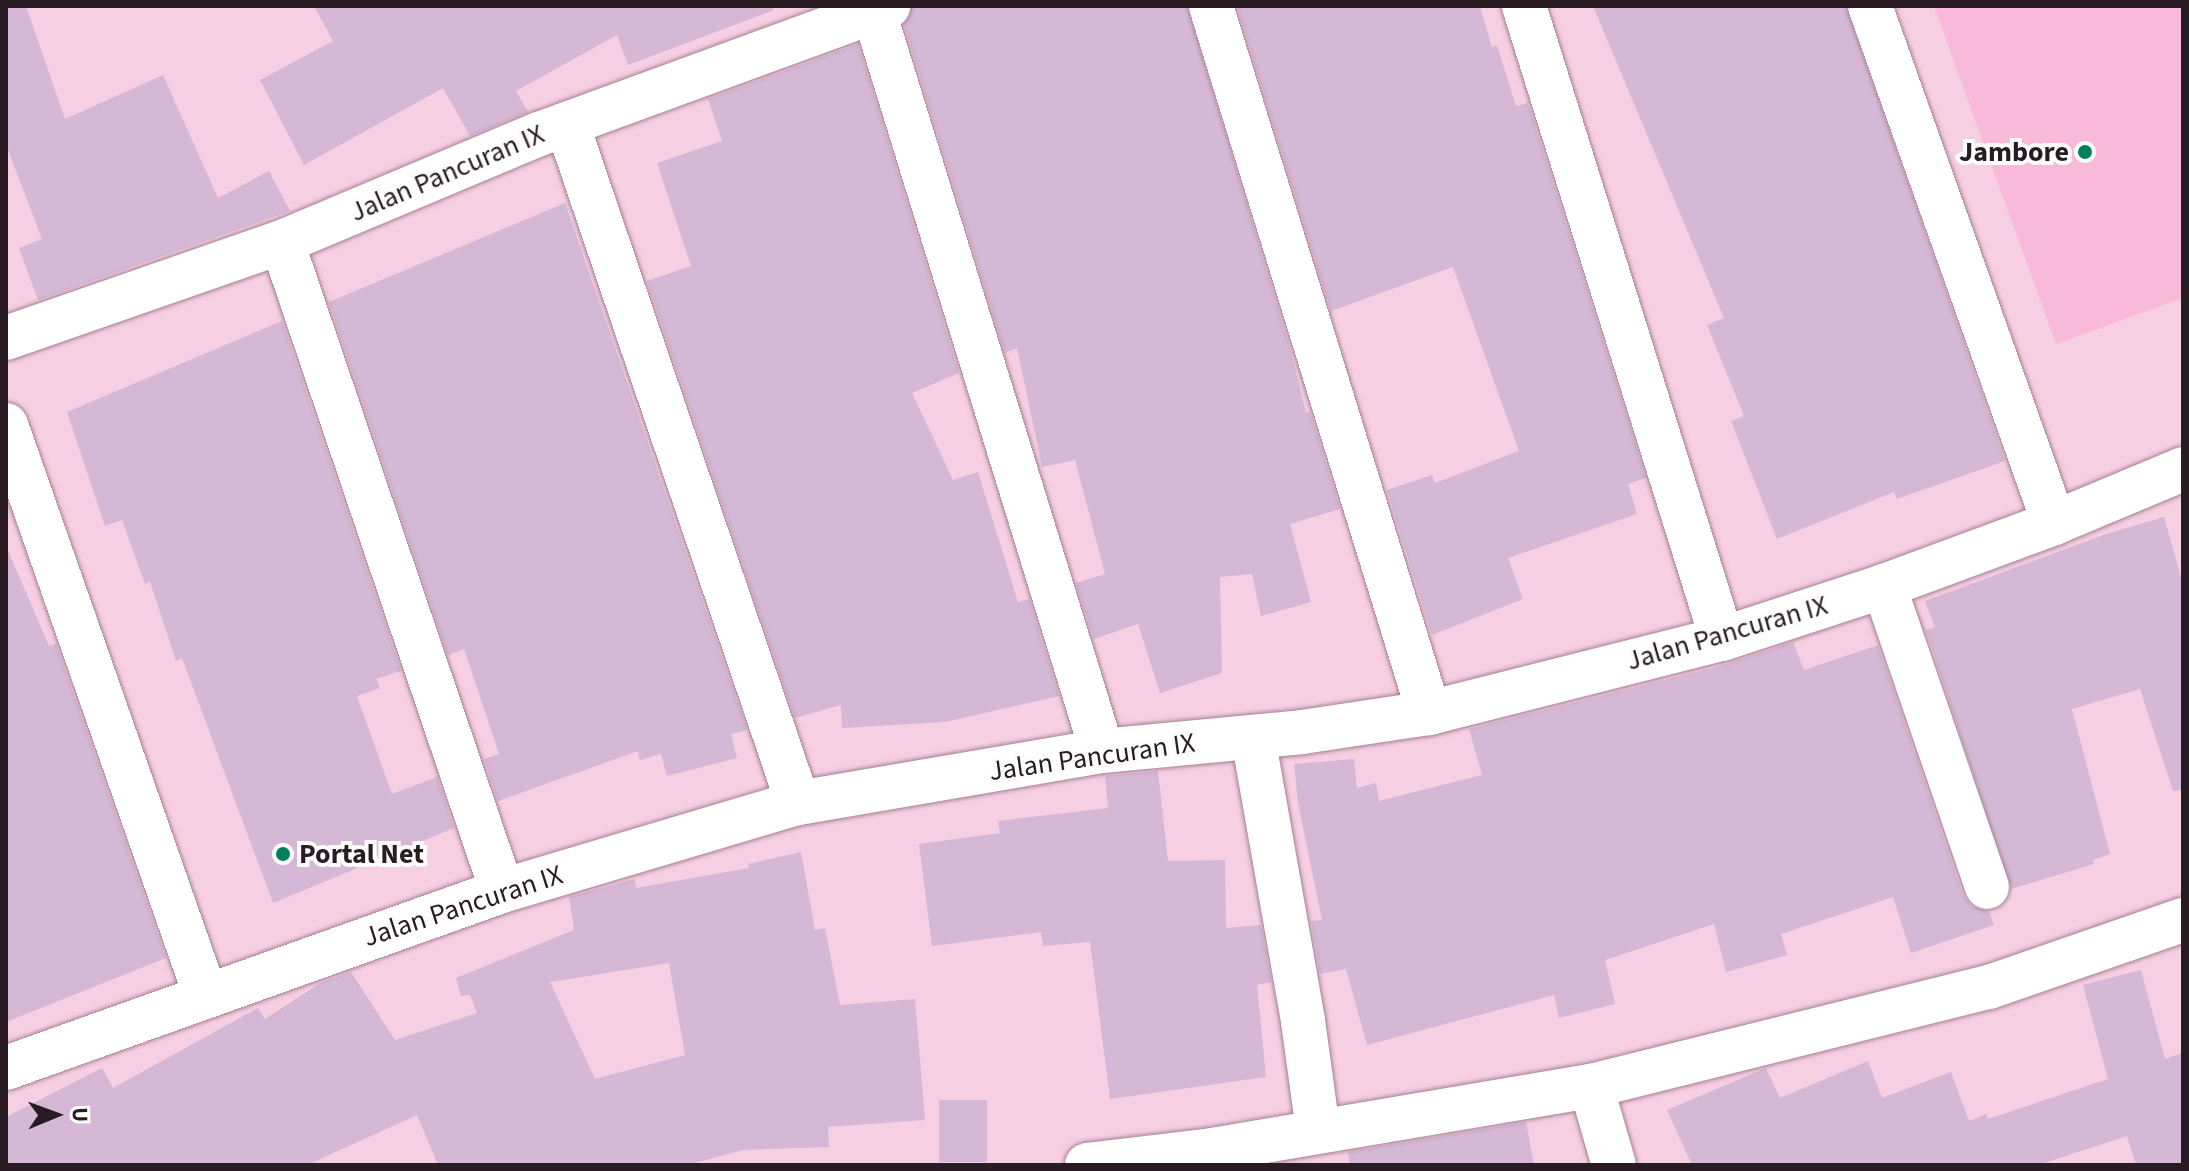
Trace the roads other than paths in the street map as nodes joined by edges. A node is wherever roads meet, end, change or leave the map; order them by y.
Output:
1 (1211, 6) edge
2 (1524, 6) edge
3 (1870, 6) edge
4 (881, 9) edge
5 (567, 124) junction
6 (282, 242) junction
7 (6, 338) edge
8 (6, 425) edge
9 (2183, 469) edge
10 (2054, 523) junction
11 (1884, 586) junction
12 (1722, 639) junction
13 (1429, 713) junction
14 (1253, 737) junction
15 (1102, 751) junction
16 (798, 803) junction
17 (1987, 887) dead end
18 (502, 891) junction
19 (2183, 920) edge
20 (205, 994) junction
21 (6, 1068) edge
22 (1591, 1086) junction
23 (1318, 1131) junction
24 (1214, 1158) edge
25 (1087, 1165) edge
26 (1614, 1165) edge

1 - 13 street
2 - 12 street
3 - 10 street
4 - 5 street, Jalan Pancuran IX
4 - 15 street
5 - 6 street, Jalan Pancuran IX
5 - 16 street
6 - 7 street, Jalan Pancuran IX
6 - 18 street
8 - 20 street
9 - 10 street, Jalan Pancuran IX
10 - 11 street, Jalan Pancuran IX
11 - 12 street, Jalan Pancuran IX
11 - 17 street
12 - 13 street, Jalan Pancuran IX
13 - 14 street, Jalan Pancuran IX
14 - 15 street, Jalan Pancuran IX
14 - 23 street
15 - 16 street, Jalan Pancuran IX
16 - 18 street, Jalan Pancuran IX
18 - 20 street, Jalan Pancuran IX
19 - 22 street
20 - 21 street, Jalan Pancuran IX
22 - 23 street
22 - 26 street
23 - 24 street
24 - 25 street

